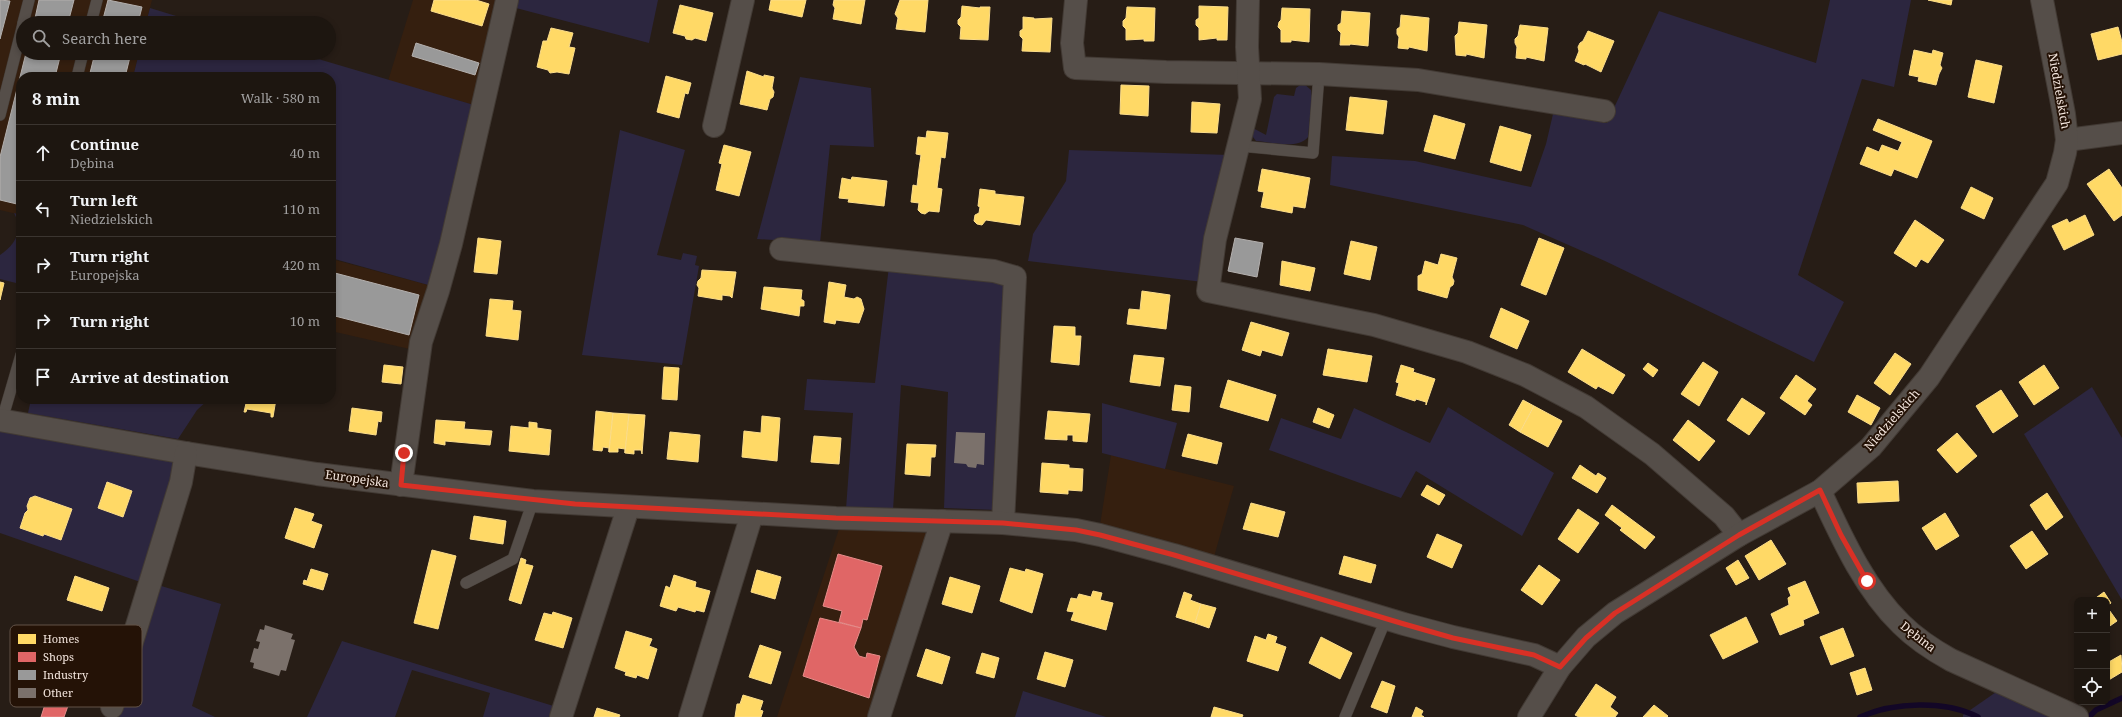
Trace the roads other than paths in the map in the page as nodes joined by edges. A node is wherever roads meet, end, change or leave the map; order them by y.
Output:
1 (29, 0) edge
2 (97, 0) edge
3 (507, 0) edge
4 (743, 0) edge
5 (1076, 0) edge
6 (1248, 0) edge
7 (2042, 0) edge
8 (25, 16) edge
9 (93, 16) edge
10 (16, 51) edge
11 (82, 60) edge
12 (78, 72) edge
13 (1248, 73) junction
14 (1319, 74) junction
15 (1604, 111) dead end
16 (0, 115) edge
17 (714, 126) dead end
18 (2122, 133) edge
19 (2066, 140) junction
20 (1240, 146) junction
21 (781, 249) dead end
22 (16, 371) edge
23 (1, 420) edge
24 (186, 454) junction
25 (401, 485) junction
26 (1820, 490) junction
27 (532, 501) junction
28 (628, 508) junction
29 (752, 514) junction
30 (942, 521) junction
31 (1003, 523) junction
32 (1739, 535) junction
33 (466, 583) dead end
34 (1386, 619) junction
35 (137, 625) edge
36 (1560, 667) junction
37 (561, 717) edge
38 (690, 717) edge
39 (879, 717) edge
40 (1345, 717) edge
41 (1528, 717) edge
42 (2077, 717) edge

1 - 8 lane
2 - 9 lane
3 - 25 street
4 - 17 street
5 - 13 street
6 - 13 street
7 - 19 street, Niedzielskich
10 - 16 lane
11 - 12 lane
13 - 14 street
13 - 20 street
14 - 15 street
14 - 20 lane
18 - 19 street
19 - 26 street, Niedzielskich
20 - 32 street
21 - 31 street
22 - 23 lane
23 - 24 street, Europejska
24 - 25 street, Europejska
24 - 35 street
25 - 27 street, Europejska
26 - 32 street, Niedzielskich
26 - 42 street, Dębina
27 - 28 street, Europejska
27 - 33 lane
28 - 29 street, Europejska
28 - 37 street
29 - 30 street, Europejska
29 - 38 street
30 - 31 street, Europejska
30 - 39 street
31 - 34 street, Europejska
32 - 36 street, Niedzielskich
34 - 36 street, Europejska
34 - 40 lane
36 - 41 street, Niedzielskich

